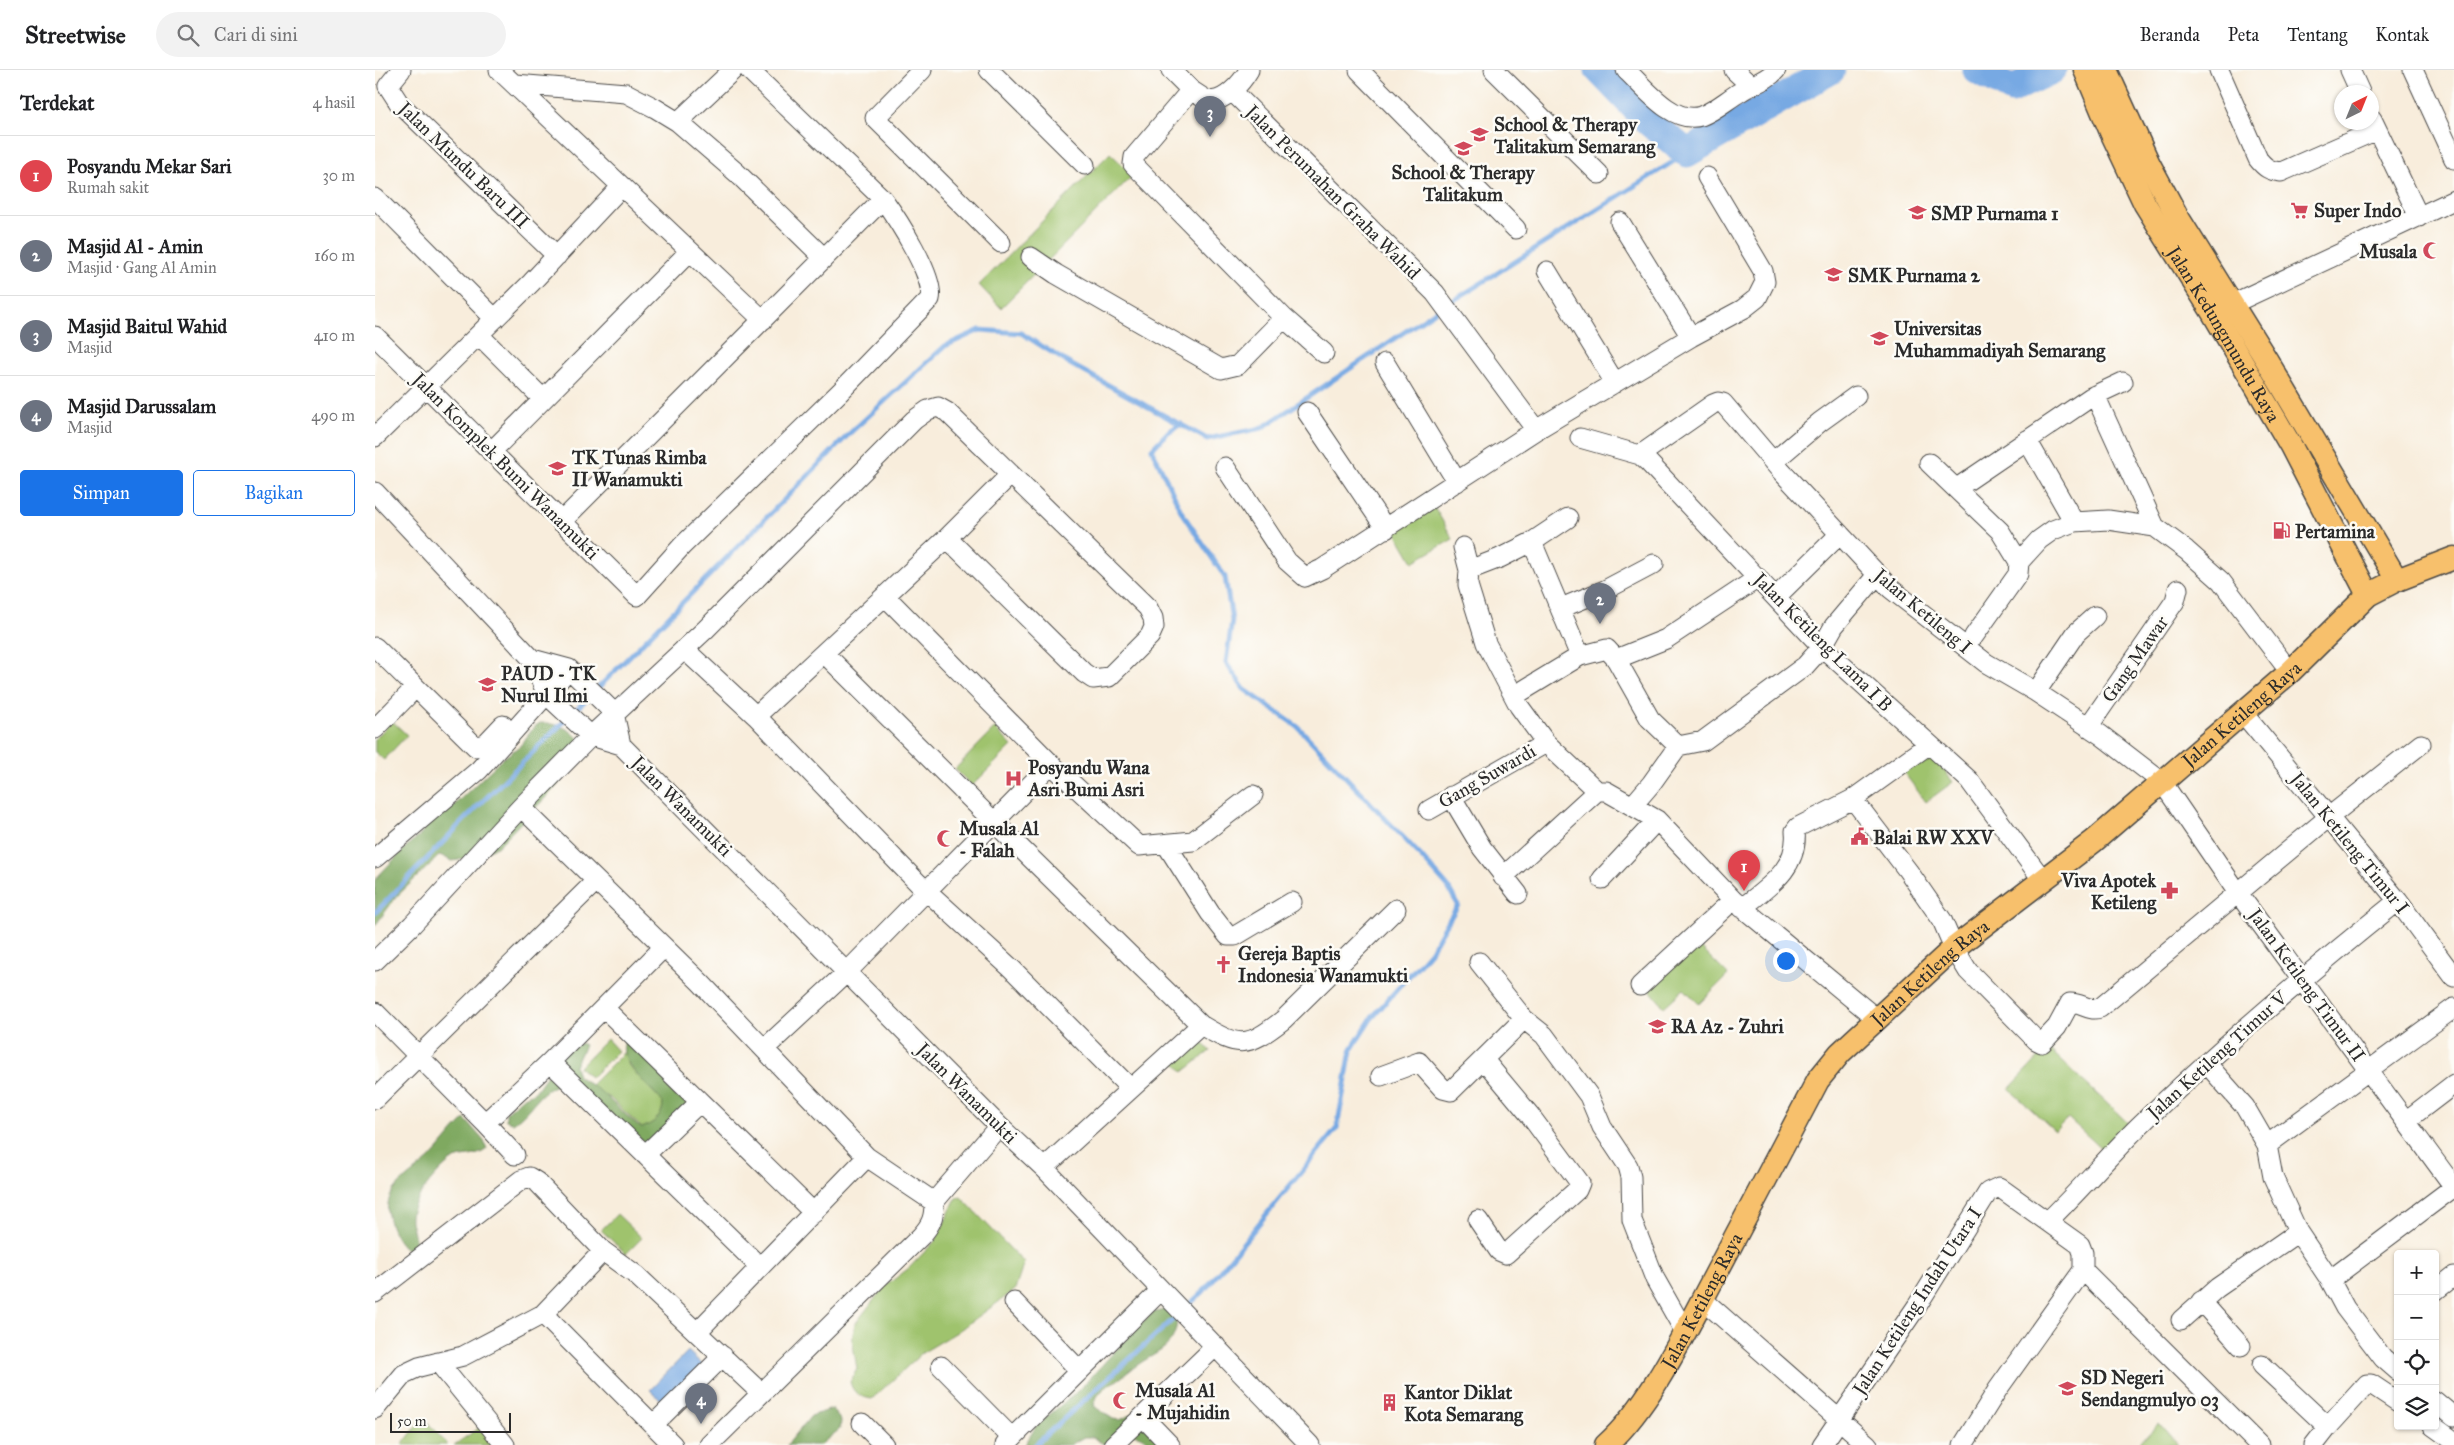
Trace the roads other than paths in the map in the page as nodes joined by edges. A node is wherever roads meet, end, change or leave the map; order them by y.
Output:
1 (401, 70) edge
2 (499, 70) edge
3 (733, 70) edge
4 (749, 70) edge
5 (922, 70) edge
6 (989, 70) edge
7 (1171, 70) edge
8 (1249, 70) edge
9 (1359, 70) edge
10 (1494, 70) edge
11 (1626, 70) edge
12 (1735, 70) edge
13 (1776, 70) edge
14 (2219, 70) edge
15 (2350, 70) edge
16 (2413, 70) edge
17 (2097, 75) edge
18 (382, 80) edge
19 (515, 84) junction
20 (1750, 85) junction
21 (2357, 85) edge
22 (1191, 90) junction
23 (1231, 91) junction
24 (678, 122) junction
25 (2362, 130) edge
26 (2377, 130) edge
27 (2454, 159) edge
28 (1085, 165) dead end
29 (1599, 174) dead end
30 (1707, 177) dead end
31 (622, 186) junction
32 (375, 198) edge
33 (883, 199) junction
34 (2454, 200) edge
35 (2419, 217) junction
36 (1620, 222) dead end
37 (1516, 229) dead end
38 (1001, 242) dead end
39 (690, 251) junction
40 (557, 256) junction
41 (1031, 257) dead end
42 (824, 258) junction
43 (1547, 271) dead end
44 (2223, 309) junction
45 (1284, 318) junction
46 (495, 319) junction
47 (763, 320) junction
48 (479, 335) junction
49 (375, 336) edge
50 (1691, 337) junction
51 (1325, 353) dead end
52 (1385, 363) dead end
53 (1615, 382) junction
54 (2123, 382) dead end
55 (427, 388) junction
56 (2095, 395) junction
57 (1856, 396) dead end
58 (543, 399) junction
59 (1307, 412) dead end
60 (1536, 430) junction
61 (2311, 435) junction
62 (375, 437) edge
63 (1580, 438) dead end
64 (2027, 440) junction
65 (2291, 446) junction
66 (491, 452) junction
67 (1640, 455) junction
68 (1773, 462) junction
69 (1929, 463) dead end
70 (1225, 467) dead end
71 (1010, 475) junction
72 (1457, 482) junction
73 (1957, 488) junction
74 (375, 492) edge
75 (1568, 518) dead end
76 (561, 522) junction
77 (2075, 522) junction
78 (2155, 527) junction
79 (1386, 529) junction
80 (1840, 534) junction
81 (947, 538) junction
82 (1532, 542) junction
83 (1463, 547) dead end
84 (2454, 558) edge
85 (2019, 562) junction
86 (1654, 564) dead end
87 (1469, 570) junction
88 (1877, 575) junction
89 (1758, 578) junction
90 (2397, 580) junction
91 (2178, 589) dead end
92 (2368, 595) junction
93 (885, 596) junction
94 (1776, 597) junction
95 (1561, 608) junction
96 (2095, 616) dead end
97 (1974, 636) dead end
98 (375, 646) edge
99 (1822, 647) junction
100 (684, 649) junction
101 (824, 653) junction
102 (1580, 656) junction
103 (532, 659) junction
104 (1616, 659) junction
105 (2290, 672) junction
106 (573, 674) junction
107 (415, 688) junction
108 (2036, 692) junction
109 (1514, 696) junction
110 (548, 700) junction
111 (609, 708) junction
112 (2242, 712) junction
113 (757, 716) junction
114 (2087, 727) junction
115 (375, 729) edge
116 (587, 732) junction
117 (1546, 743) junction
118 (2421, 744) dead end
119 (621, 745) junction
120 (1928, 745) junction
121 (1678, 746) junction
122 (1051, 764) junction
123 (2162, 782) junction
124 (1597, 791) junction
125 (1253, 795) dead end
126 (1451, 796) junction
127 (1853, 799) junction
128 (1633, 805) junction
129 (521, 806) junction
130 (1429, 810) dead end
131 (2329, 817) junction
132 (1657, 820) junction
133 (993, 822) junction
134 (1166, 844) junction
135 (375, 858) edge
136 (1503, 877) junction
137 (1602, 879) dead end
138 (2041, 879) junction
139 (596, 881) junction
140 (926, 891) junction
141 (2238, 893) junction
142 (1518, 894) dead end
143 (2398, 901) junction
144 (1292, 902) dead end
145 (1738, 904) junction
146 (1396, 909) dead end
147 (663, 948) junction
148 (1954, 948) junction
149 (375, 961) edge
150 (1479, 962) dead end
151 (847, 972) junction
152 (2454, 977) edge
153 (2301, 978) junction
154 (1640, 986) dead end
155 (604, 1008) junction
156 (2454, 1008) edge
157 (375, 1012) edge
158 (1524, 1019) junction
159 (1877, 1019) junction
160 (1201, 1025) junction
161 (764, 1049) junction
162 (417, 1056) junction
163 (1484, 1060) junction
164 (550, 1062) junction
165 (2207, 1064) junction
166 (2369, 1070) junction
167 (1381, 1076) dead end
168 (2454, 1084) edge
169 (1130, 1088) junction
170 (375, 1098) edge
171 (700, 1102) junction
172 (2407, 1120) junction
173 (485, 1123) junction
174 (999, 1126) junction
175 (2267, 1145) junction
176 (515, 1155) dead end
177 (645, 1155) junction
178 (867, 1157) junction
179 (1044, 1168) junction
180 (2454, 1187) edge
181 (934, 1202) junction
182 (813, 1213) junction
183 (1478, 1220) dead end
184 (2048, 1221) junction
185 (2298, 1232) junction
186 (603, 1251) junction
187 (760, 1267) junction
188 (2083, 1270) junction
189 (2454, 1276) edge
190 (2331, 1280) junction
191 (2439, 1288) edge
192 (375, 1293) edge
193 (1166, 1295) junction
194 (1702, 1300) junction
195 (2201, 1301) junction
196 (1014, 1302) dead end
197 (543, 1314) junction
198 (2181, 1320) dead end
199 (697, 1332) junction
200 (1685, 1332) junction
201 (1212, 1342) junction
202 (2241, 1346) dead end
203 (723, 1356) junction
204 (438, 1362) junction
205 (2262, 1365) dead end
206 (941, 1366) dead end
207 (2394, 1367) edge
208 (1080, 1371) junction
209 (761, 1393) junction
210 (2394, 1399) edge
211 (2439, 1404) edge
212 (375, 1409) edge
213 (1143, 1417) junction
214 (2454, 1417) edge
215 (1839, 1420) junction
216 (862, 1423) dead end
217 (653, 1425) junction
218 (2439, 1430) edge
219 (2324, 1438) edge
220 (2454, 1441) edge
221 (1008, 1442) edge
222 (505, 1445) edge
223 (673, 1445) edge
224 (709, 1445) edge
225 (884, 1445) edge
226 (1113, 1445) edge
227 (1170, 1445) edge
228 (1310, 1445) edge
229 (1606, 1445) edge
230 (1822, 1445) edge
231 (1868, 1445) edge
232 (1963, 1445) edge
233 (2259, 1445) edge

1 - 18 street, Jalan Mundu Baru III
2 - 19 street
3 - 24 street
4 - 33 street
5 - 38 street
6 - 28 street
7 - 22 street, Jalan Perumahan Graha Wahid
8 - 23 street, Jalan Perumahan Graha Wahid
9 - 37 street
10 - 29 street
11 - 20 street
12 - 20 street
13 - 20 street
14 - 25 street
15 - 21 street
16 - 27 street
17 - 44 main road, Jalan Kedungmundu Raya
18 - 40 street, Jalan Mundu Baru III
19 - 24 street
19 - 31 street
22 - 23 street, Jalan Perumahan Graha Wahid
22 - 45 street
23 - 60 street, Jalan Perumahan Graha Wahid
24 - 42 street
26 - 35 street
30 - 50 street
31 - 39 street
31 - 40 street
32 - 46 street
33 - 42 street
33 - 76 street, Jalan Komplek Bumi Wanamukti
34 - 35 street
35 - 44 street
36 - 50 street
39 - 47 street
39 - 58 street
40 - 46 street
41 - 45 street
42 - 47 street
43 - 53 street
44 - 61 main road, Jalan Kedungmundu Raya
44 - 65 main road, Jalan Kedungmundu Raya
45 - 51 street
46 - 48 street
47 - 76 street
48 - 55 street
48 - 58 street
49 - 55 street, Jalan Komplek Bumi Wanamukti
50 - 53 street
52 - 72 street
53 - 60 street
54 - 56 street
55 - 62 street
55 - 66 street, Jalan Komplek Bumi Wanamukti
56 - 64 street
56 - 78 street
57 - 68 street
58 - 66 street
59 - 79 street
60 - 72 street
61 - 65 main road
61 - 90 main road, Jalan Kedungmundu Raya
63 - 67 street, Jalan Ketileng Lama I B
64 - 73 street
64 - 77 street
65 - 92 main road, Jalan Kedungmundu Raya
66 - 76 street, Jalan Komplek Bumi Wanamukti
67 - 68 street, Jalan Ketileng I
67 - 89 street, Jalan Ketileng Lama I B
68 - 80 street, Jalan Ketileng I
69 - 73 street
70 - 79 street
71 - 81 street
71 - 81 street
71 - 100 street
72 - 79 street
73 - 85 street
74 - 103 street
75 - 82 street
77 - 78 street
77 - 85 street
78 - 105 street
80 - 88 street, Jalan Ketileng I
80 - 94 street
81 - 93 street
82 - 87 street
82 - 95 street
83 - 87 street
84 - 90 main road, Jalan Ketileng Raya
85 - 97 street
86 - 95 street
87 - 109 street
88 - 99 street
88 - 108 street, Jalan Ketileng I
89 - 94 street, Jalan Ketileng Lama I B
89 - 104 street
90 - 92 main road, Jalan Ketileng Raya
91 - 114 street, Gang Mawar
92 - 105 main road, Jalan Ketileng Raya
93 - 101 street
93 - 122 street
94 - 99 street, Jalan Ketileng Lama I B
95 - 102 street
96 - 108 street
98 - 107 street
99 - 120 street, Jalan Ketileng Lama I B
99 - 121 street
100 - 111 street
100 - 113 street
101 - 113 street
101 - 133 street
102 - 104 street
102 - 109 street
103 - 106 street
103 - 110 street
104 - 121 street
105 - 112 main road, Jalan Ketileng Raya
106 - 110 street
106 - 111 street
107 - 110 street
107 - 115 street
108 - 114 street, Jalan Ketileng I
109 - 117 street
110 - 116 street
110 - 135 street
111 - 116 street
111 - 119 street
112 - 123 main road, Jalan Ketileng Raya
112 - 131 street, Jalan Ketileng Timur I
113 - 140 street
114 - 123 street, Jalan Ketileng I
116 - 119 street
116 - 129 street
117 - 124 street
117 - 126 street, Gang Suwardi
118 - 131 street
119 - 151 street, Jalan Wanamukti
120 - 127 street
120 - 138 street, Jalan Ketileng Lama I B
121 - 128 street
122 - 133 street
122 - 134 street
123 - 138 main road, Jalan Ketileng Raya
123 - 141 street, Jalan Ketileng Timur II
124 - 128 street
124 - 136 street
125 - 134 street
126 - 130 street, Gang Suwardi
126 - 136 street
127 - 145 street
127 - 148 street
128 - 132 street
129 - 139 street
129 - 149 street
131 - 141 street
131 - 143 street, Jalan Ketileng Timur I
132 - 137 street
132 - 145 street
133 - 140 street
133 - 160 street
134 - 144 street
136 - 142 street
138 - 148 main road, Jalan Ketileng Raya
139 - 147 street
139 - 162 street
140 - 151 street
140 - 169 street
141 - 148 street
141 - 153 street, Jalan Ketileng Timur II
143 - 152 street, Jalan Ketileng Timur I
143 - 153 street, Jalan Ketileng Timur V
145 - 154 street
145 - 159 street
146 - 160 street
147 - 155 street
147 - 161 street
148 - 159 main road, Jalan Ketileng Raya
150 - 158 street
151 - 161 street
151 - 174 street, Jalan Wanamukti
153 - 165 street, Jalan Ketileng Timur V
153 - 166 street, Jalan Ketileng Timur II
155 - 164 street
155 - 171 street
156 - 166 street
157 - 162 street
158 - 163 street
158 - 200 street
159 - 194 main road, Jalan Ketileng Raya
160 - 169 street
161 - 178 street
162 - 170 street
162 - 173 street
163 - 167 street
163 - 183 street
164 - 173 street
164 - 177 street
165 - 175 street
165 - 184 street, Jalan Ketileng Timur V
166 - 172 street, Jalan Ketileng Timur II
166 - 175 street
168 - 172 street
169 - 179 street
171 - 177 street
171 - 182 street
172 - 180 street, Jalan Ketileng Timur II
173 - 176 street
174 - 179 street, Jalan Wanamukti
174 - 181 street
175 - 185 street
177 - 187 street
178 - 181 street
178 - 182 street
179 - 193 street, Jalan Wanamukti
180 - 190 street
181 - 209 street
182 - 187 street
184 - 188 street
184 - 215 street, Jalan Ketileng Indah Utara I
185 - 190 street
185 - 195 street
186 - 192 street
186 - 197 street
186 - 199 street
187 - 199 street
188 - 232 street
188 - 233 street
189 - 191 street
190 - 207 street
193 - 201 street, Jalan Wanamukti
193 - 208 street
194 - 200 main road, Jalan Ketileng Raya
194 - 215 street
195 - 198 street
195 - 202 street
196 - 208 street
197 - 204 street
197 - 217 street
199 - 203 street
200 - 229 main road, Jalan Ketileng Raya
201 - 213 street
201 - 228 street, Jalan Wanamukti
203 - 209 street
203 - 217 street
204 - 212 street
204 - 222 street
205 - 219 street
206 - 221 street
208 - 221 street
209 - 224 street
210 - 219 street
211 - 214 street
213 - 226 street
213 - 227 street
215 - 230 street, Jalan Ketileng Indah Utara I
215 - 231 street
216 - 225 street
217 - 223 street
218 - 220 street

